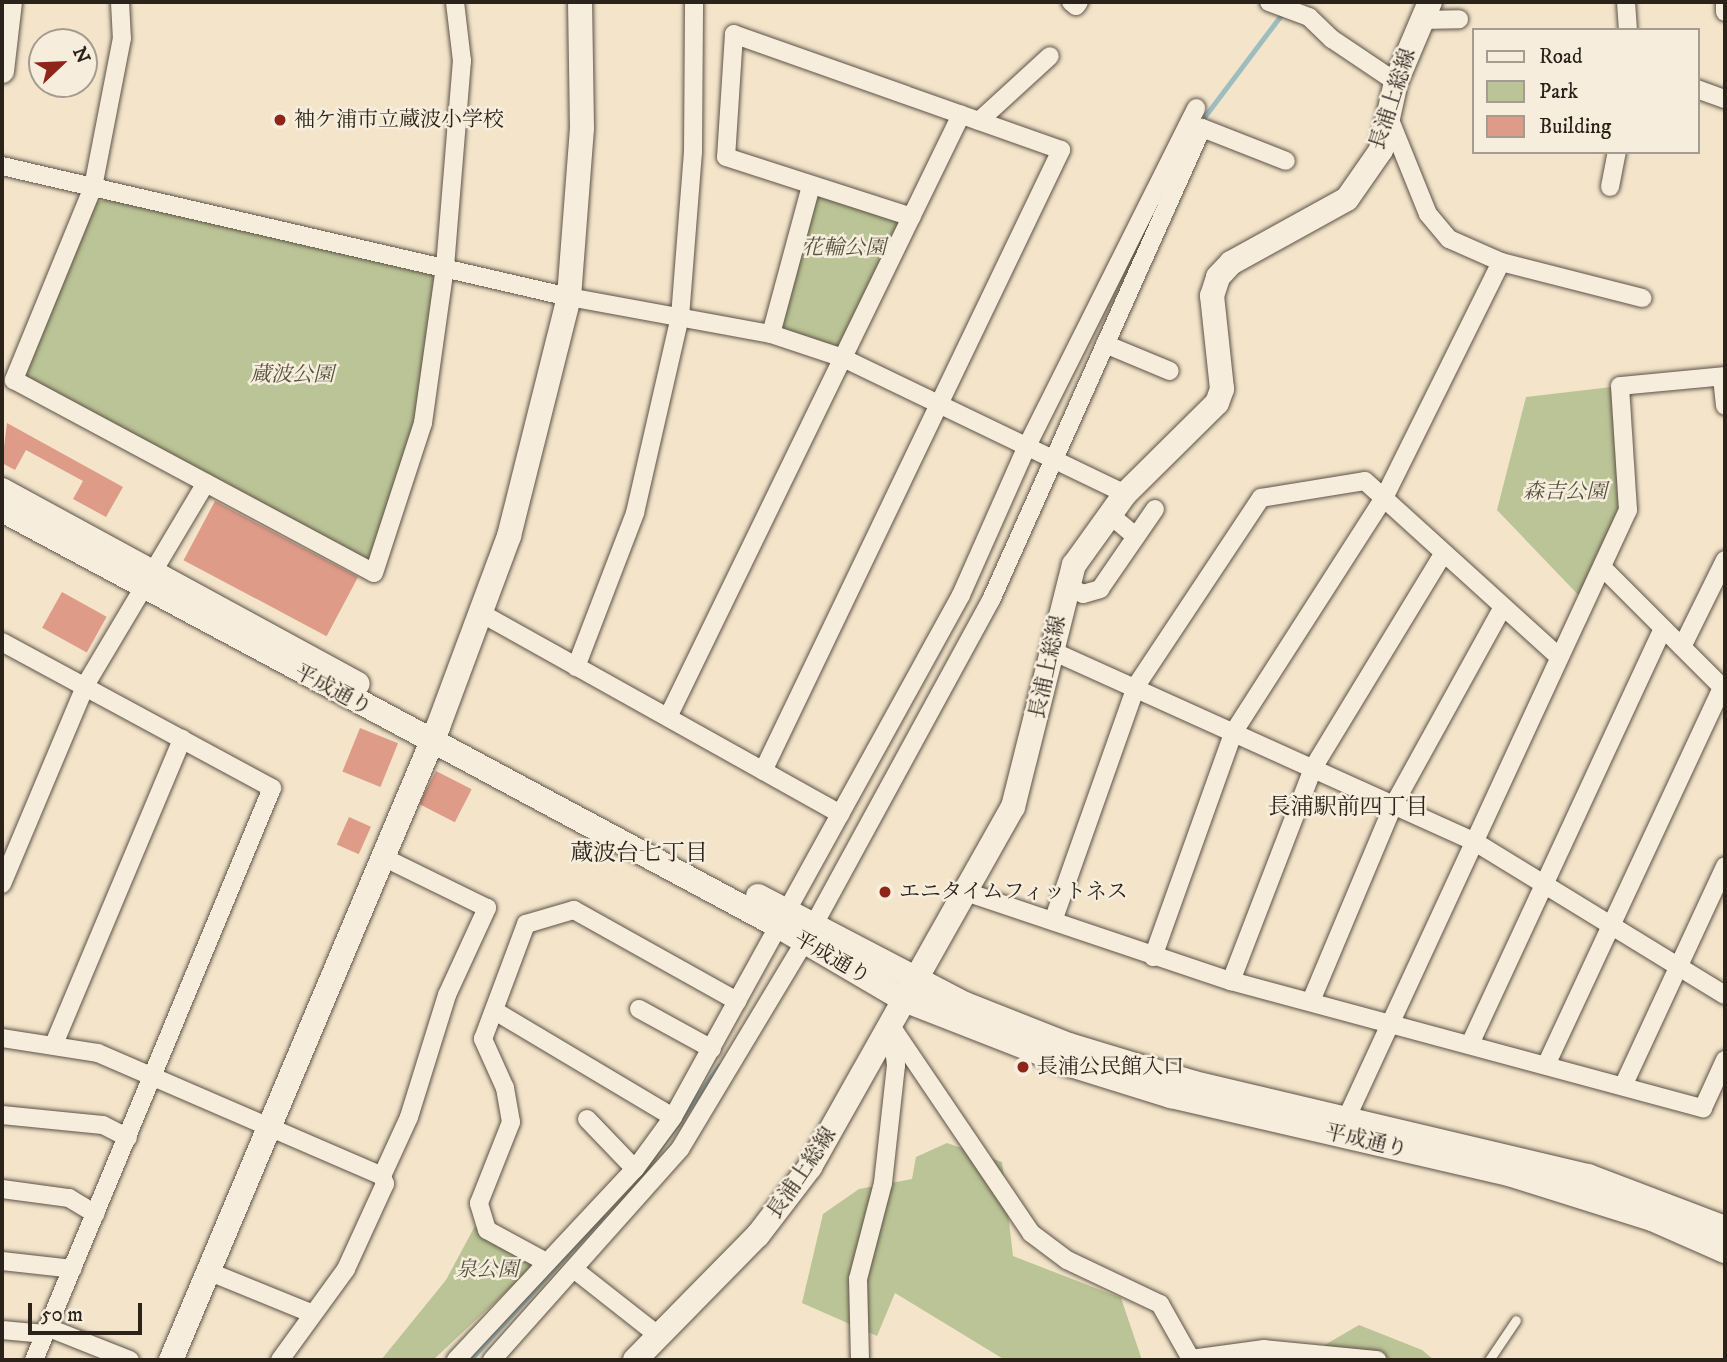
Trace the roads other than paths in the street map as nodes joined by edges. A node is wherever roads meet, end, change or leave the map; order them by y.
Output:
1 (10, 2) edge
2 (120, 2) edge
3 (455, 2) edge
4 (580, 2) edge
5 (694, 2) edge
6 (1071, 2) edge
7 (1079, 2) edge
8 (1269, 2) edge
9 (1626, 2) edge
10 (1725, 2) edge
11 (1425, 11) edge
12 (1725, 12) edge
13 (1459, 19) dead end
14 (1628, 28) edge
15 (1050, 56) dead end
16 (2, 71) edge
17 (1396, 82) junction
18 (1699, 90) edge
19 (1725, 99) edge
20 (1196, 108) dead end
21 (961, 115) junction
22 (1390, 120) junction
23 (979, 121) junction
24 (1617, 154) edge
25 (1286, 161) dead end
26 (2, 166) edge
27 (93, 187) junction
28 (811, 187) junction
29 (1610, 187) dead end
30 (912, 217) junction
31 (1501, 262) junction
32 (445, 267) junction
33 (569, 297) junction
34 (1642, 298) dead end
35 (681, 317) junction
36 (771, 334) junction
37 (1105, 344) junction
38 (843, 358) junction
39 (1170, 371) dead end
40 (1724, 376) edge
41 (939, 404) junction
42 (1725, 406) edge
43 (1027, 446) junction
44 (1053, 459) junction
45 (206, 484) junction
46 (2, 490) edge
47 (1125, 494) junction
48 (1384, 498) junction
49 (1155, 509) dead end
50 (2, 510) edge
51 (1110, 514) junction
52 (1136, 537) junction
53 (1443, 554) junction
54 (1725, 560) edge
55 (1603, 568) junction
56 (150, 581) junction
57 (1066, 585) junction
58 (1503, 607) junction
59 (479, 612) junction
60 (1663, 628) junction
61 (2, 642) edge
62 (1682, 647) junction
63 (1050, 650) junction
64 (1559, 657) junction
65 (576, 667) junction
66 (86, 684) junction
67 (1136, 686) junction
68 (1724, 688) edge
69 (668, 718) junction
70 (1233, 733) junction
71 (435, 735) junction
72 (182, 739) junction
73 (1312, 768) junction
74 (762, 771) junction
75 (1393, 806) junction
76 (840, 814) junction
77 (1475, 842) junction
78 (383, 857) junction
79 (1725, 866) edge
80 (2, 884) edge
81 (1543, 887) junction
82 (966, 892) junction
83 (782, 918) junction
84 (1053, 921) junction
85 (1611, 927) junction
86 (809, 933) junction
87 (1153, 957) junction
88 (1678, 967) junction
89 (915, 976) junction
90 (1231, 981) junction
91 (1725, 995) edge
92 (904, 1000) junction
93 (1311, 1001) junction
94 (737, 1002) junction
95 (639, 1009) dead end
96 (495, 1011) junction
97 (1392, 1023) junction
98 (891, 1026) junction
99 (2, 1038) edge
100 (1471, 1042) junction
101 (54, 1044) junction
102 (712, 1049) junction
103 (1725, 1060) edge
104 (1547, 1063) junction
105 (154, 1074) junction
106 (1624, 1084) junction
107 (2, 1115) edge
108 (673, 1117) junction
109 (587, 1119) dead end
110 (1343, 1126) junction
111 (270, 1130) junction
112 (128, 1138) junction
113 (635, 1168) junction
114 (382, 1176) junction
115 (2, 1189) edge
116 (96, 1214) junction
117 (1725, 1228) edge
118 (565, 1241) junction
119 (1725, 1251) edge
120 (2, 1261) edge
121 (546, 1262) junction
122 (580, 1265) junction
123 (73, 1269) junction
124 (210, 1272) junction
125 (313, 1314) junction
126 (1516, 1320) dead end
127 (2, 1330) edge
128 (47, 1331) junction
129 (659, 1336) junction
130 (34, 1360) edge
131 (130, 1360) edge
132 (171, 1360) edge
133 (280, 1360) edge
134 (456, 1360) edge
135 (492, 1360) edge
136 (635, 1360) edge
137 (860, 1360) edge
138 (1377, 1360) edge
139 (1489, 1360) edge

1 - 16 street
2 - 27 street
3 - 32 street
4 - 33 street
5 - 35 street
6 - 7 street
8 - 17 street
9 - 14 street
10 - 12 street
11 - 13 street
11 - 17 street, 長浦上総線
15 - 23 street
17 - 22 street, 長浦上総線
18 - 19 street
20 - 43 street
21 - 23 street
21 - 28 street
21 - 30 street
22 - 31 street
22 - 47 street, 長浦上総線
23 - 41 street
24 - 29 street
25 - 37 street
26 - 27 street
27 - 32 street
27 - 45 street
28 - 30 street
28 - 36 street
30 - 38 street
31 - 34 street
31 - 48 street
32 - 33 street
32 - 45 street
33 - 35 street
33 - 59 street
35 - 36 street
35 - 65 street
36 - 38 street
37 - 39 street
37 - 44 street
38 - 41 street
38 - 69 street
40 - 42 street
40 - 55 street
41 - 43 street
41 - 74 street
43 - 44 street
43 - 76 street
44 - 47 street
44 - 86 street
45 - 56 street
46 - 56 street, 平成通り
47 - 51 street, 長浦上総線
48 - 53 street
48 - 67 street
48 - 70 street
49 - 52 street
50 - 56 street, 平成通り
51 - 52 street
51 - 57 street, 長浦上総線
52 - 57 street
53 - 58 street
53 - 73 street
54 - 62 street
55 - 60 street
55 - 64 street
56 - 66 street
56 - 71 street, 平成通り
57 - 63 street, 長浦上総線
58 - 64 street
58 - 75 street
59 - 65 street
59 - 71 street
60 - 62 street
60 - 81 street
61 - 66 street
62 - 68 street
63 - 67 street
63 - 82 street, 長浦上総線
64 - 77 street
65 - 69 street
66 - 72 street
66 - 80 street
67 - 70 street
67 - 84 street
68 - 85 street
69 - 74 street
70 - 73 street
70 - 87 street
71 - 78 street
71 - 83 street, 平成通り
72 - 101 street
72 - 105 street
73 - 75 street
73 - 90 street
74 - 76 street
75 - 77 street
75 - 93 street
76 - 83 street
77 - 81 street
77 - 97 street
78 - 111 street
78 - 114 street
79 - 88 street
81 - 85 street
81 - 100 street
82 - 84 street
82 - 89 street, 長浦上総線
83 - 86 street, 平成通り
83 - 94 street
84 - 87 street
85 - 88 street
85 - 104 street
86 - 89 street, 平成通り
86 - 92 street, 平成通り
86 - 122 street
87 - 90 street
88 - 91 street
88 - 106 street
89 - 92 street, 長浦上総線
89 - 110 street, 平成通り
90 - 93 street
92 - 98 street, 長浦上総線
92 - 110 street, 平成通り
93 - 97 street
94 - 96 street
94 - 102 street
95 - 102 street
96 - 108 street
96 - 121 street
97 - 100 street
97 - 110 street
98 - 129 street, 長浦上総線
98 - 137 street
98 - 138 street
99 - 101 street
100 - 104 street
101 - 105 street
102 - 108 street
103 - 106 street
104 - 106 street
105 - 111 street
105 - 112 street
107 - 112 street
108 - 113 street
109 - 113 street
110 - 117 street, 平成通り
110 - 119 street, 平成通り
111 - 114 street
111 - 124 street
112 - 116 street
113 - 118 street
114 - 125 street
115 - 116 street
116 - 123 street
118 - 121 street
118 - 122 street
120 - 123 street
121 - 134 street
122 - 129 street
122 - 135 street
123 - 128 street
124 - 125 street
124 - 132 street
125 - 133 street
126 - 139 lane
127 - 128 street
128 - 130 street
128 - 131 street
129 - 136 street, 長浦上総線

